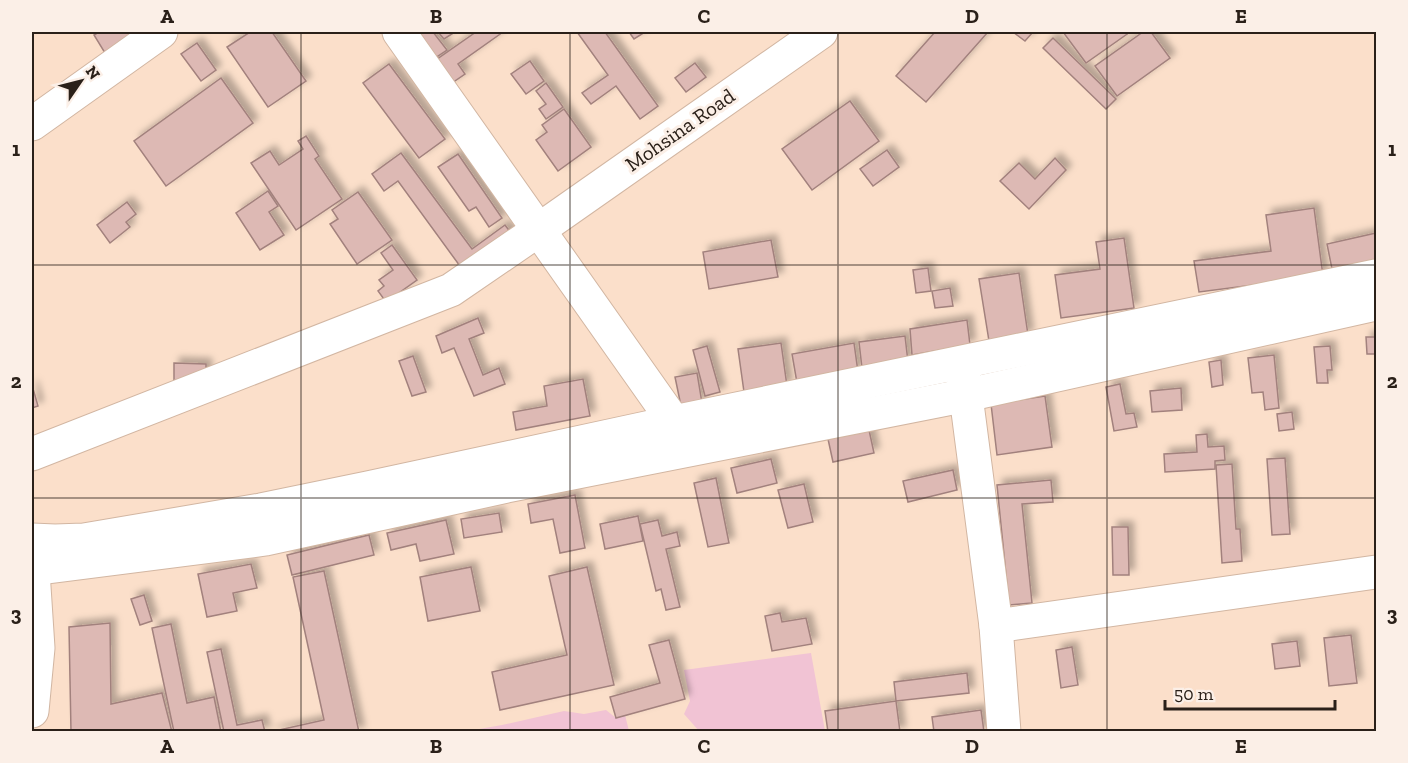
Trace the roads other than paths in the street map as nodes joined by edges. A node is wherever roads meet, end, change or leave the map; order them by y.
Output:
1 (161, 32) edge
2 (399, 32) edge
3 (821, 32) edge
4 (32, 124) edge
5 (540, 229) junction
6 (1377, 276) edge
7 (1377, 304) edge
8 (962, 362) junction
9 (967, 395) junction
10 (674, 422) junction
11 (717, 429) junction
12 (32, 454) edge
13 (504, 472) junction
14 (32, 558) edge
15 (1377, 572) edge
16 (996, 626) junction
17 (32, 711) edge
18 (1004, 732) edge

1 - 4 street
2 - 5 street
3 - 5 street, Mohsina Road
5 - 10 street
5 - 12 street, Mohsina Road
6 - 8 street
7 - 9 street
8 - 9 street
8 - 11 street
9 - 11 street
9 - 16 street
10 - 11 street
10 - 13 street
11 - 13 street
13 - 14 street
14 - 17 street
15 - 16 street
16 - 18 street

